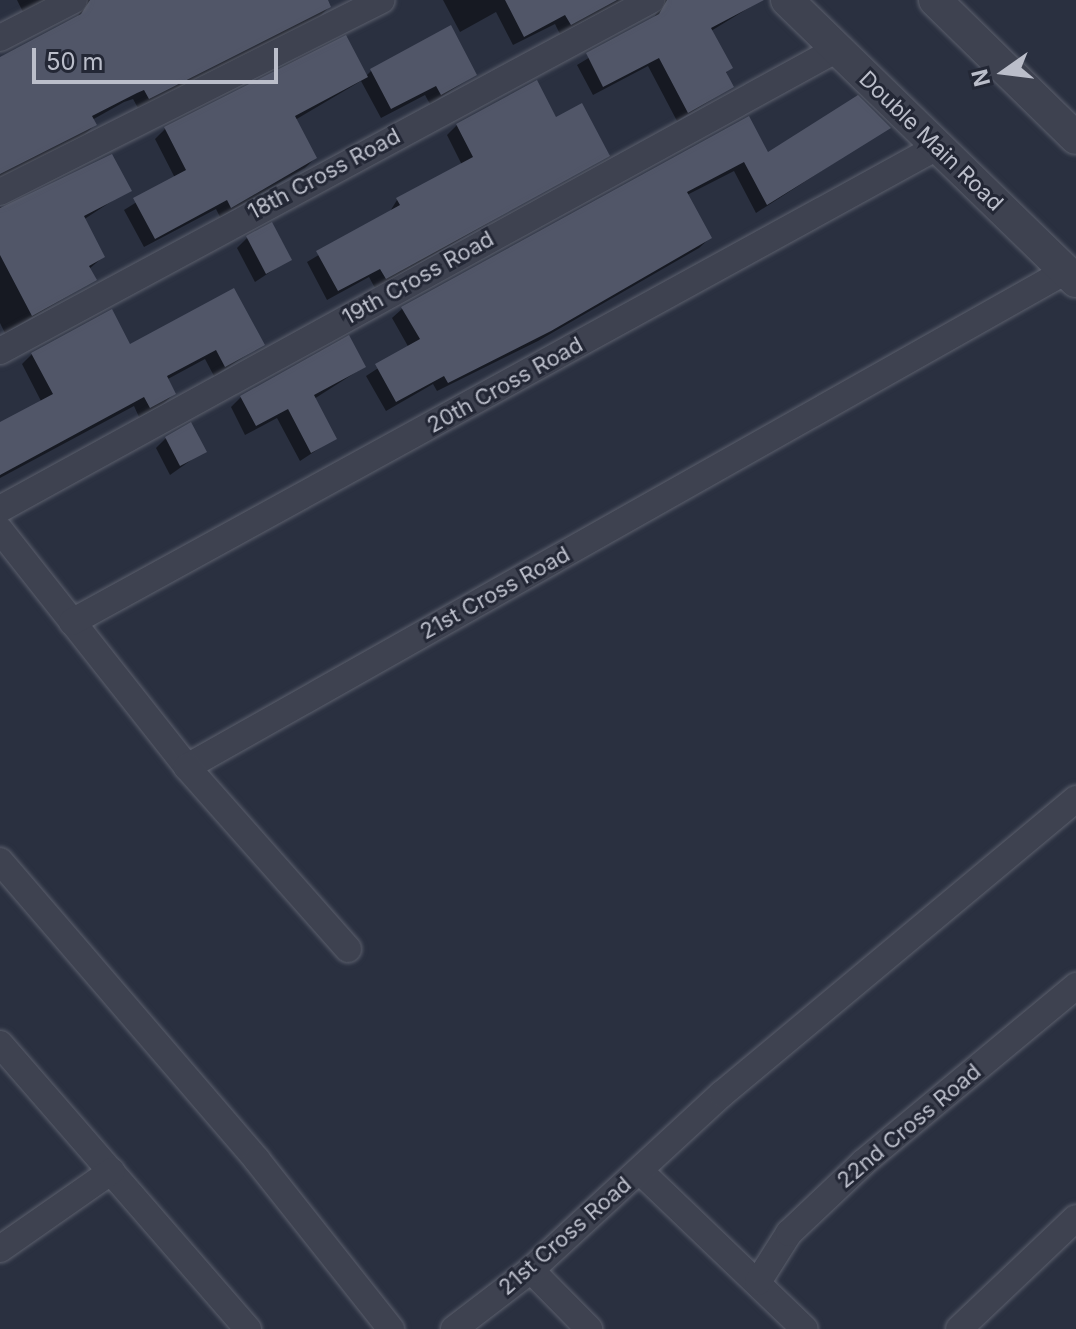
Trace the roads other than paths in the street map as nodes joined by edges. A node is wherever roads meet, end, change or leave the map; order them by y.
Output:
1 (74, 0) edge
2 (381, 0) edge
3 (651, 0) edge
4 (787, 0) edge
5 (935, 0) edge
6 (0, 38) edge
7 (837, 49) junction
8 (1076, 138) edge
9 (937, 147) junction
10 (0, 192) edge
11 (1071, 276) edge
12 (0, 351) edge
13 (0, 509) edge
14 (0, 530) edge
15 (72, 622) junction
16 (187, 767) junction
17 (1076, 799) edge
18 (0, 861) edge
19 (348, 949) dead end
20 (1076, 986) edge
21 (0, 1044) edge
22 (112, 1171) junction
23 (640, 1171) junction
24 (1076, 1218) edge
25 (0, 1249) edge
26 (531, 1270) junction
27 (758, 1282) junction
28 (248, 1329) edge
29 (391, 1329) edge
30 (454, 1329) edge
31 (589, 1329) edge
32 (805, 1329) edge
33 (959, 1329) edge

1 - 6 street
2 - 10 street
3 - 12 street, 18th Cross Road
4 - 7 street, Double Main Road
5 - 8 street
7 - 9 street, Double Main Road
7 - 13 street, 19th Cross Road
9 - 11 street, Double Main Road
9 - 15 street, 20th Cross Road
11 - 16 street, 21st Cross Road
14 - 15 street
15 - 16 street
16 - 19 street
17 - 23 street, 21st Cross Road
18 - 29 street
20 - 27 street, 22nd Cross Road
21 - 22 street
22 - 25 street
22 - 28 street
23 - 26 street, 21st Cross Road
23 - 27 street
24 - 33 street
26 - 30 street, 21st Cross Road
26 - 31 street
27 - 32 street

